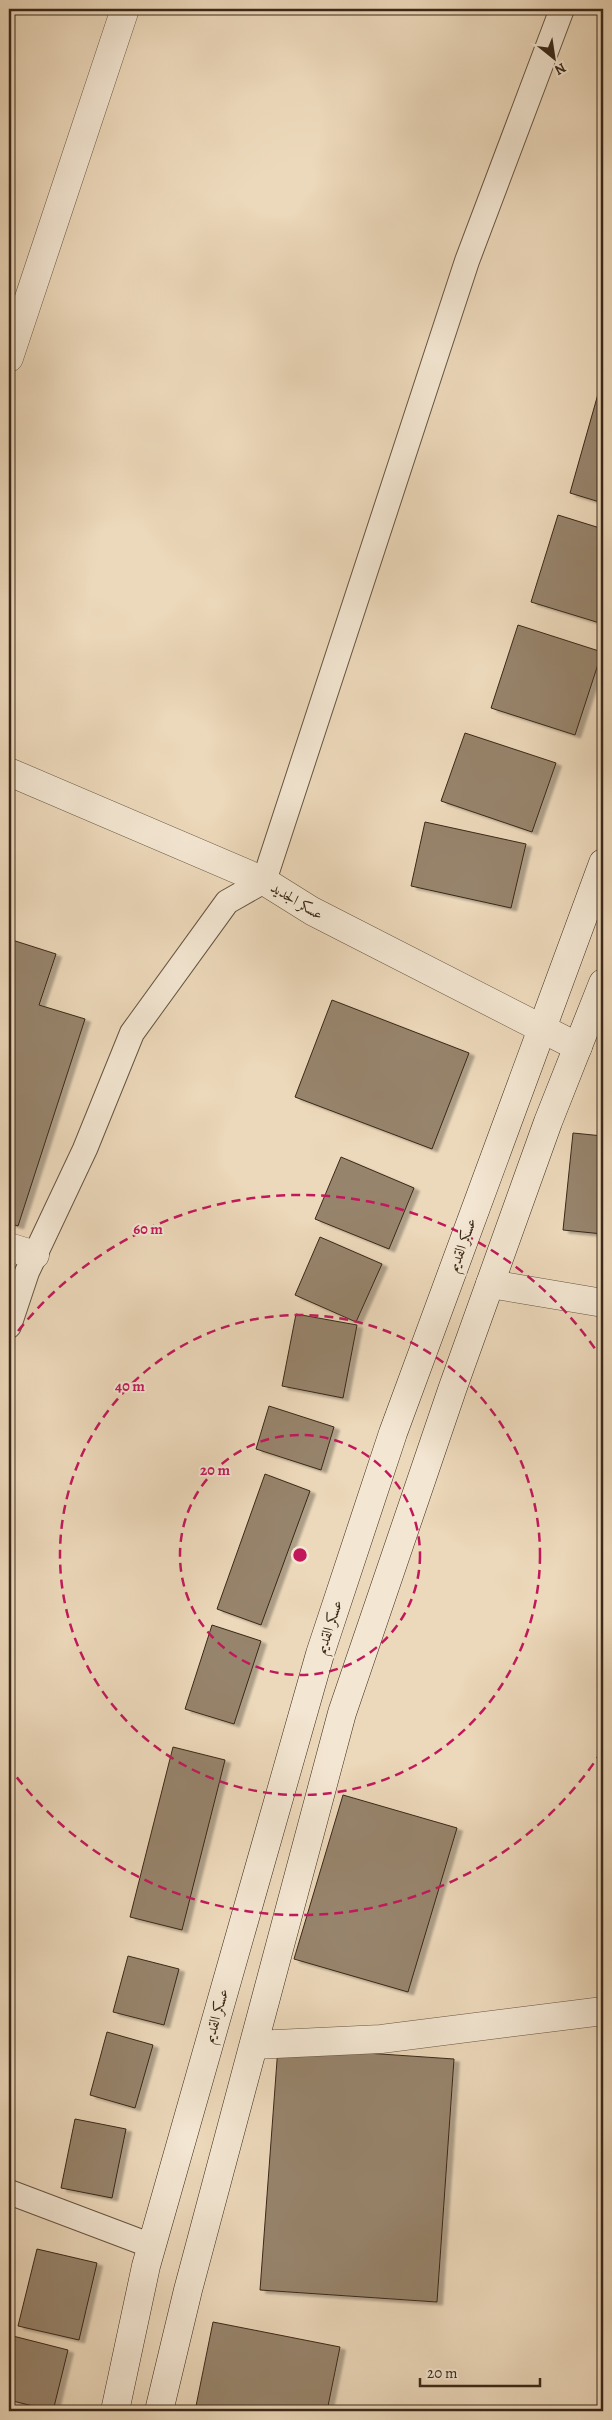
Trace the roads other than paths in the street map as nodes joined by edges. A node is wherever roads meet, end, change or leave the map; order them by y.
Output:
1 (125, 9) edge
2 (562, 9) edge
3 (9, 358) edge
4 (9, 772) edge
5 (603, 862) edge
6 (264, 881) junction
7 (603, 983) edge
8 (542, 1030) junction
9 (578, 1046) junction
10 (9, 1247) edge
11 (35, 1255) junction
12 (490, 1284) junction
13 (603, 1303) edge
14 (9, 1326) edge
15 (603, 2011) edge
16 (254, 2045) junction
17 (9, 2192) edge
18 (152, 2246) junction
19 (115, 2411) edge
20 (159, 2411) edge

1 - 3 street
2 - 6 lane
4 - 6 street, عسكر الجديد
5 - 8 street, عسكر القديم
6 - 8 street, عسكر الجديد
6 - 11 lane
7 - 9 street
8 - 9 street, عسكر الجديد
8 - 18 street, عسكر القديم
9 - 12 street
10 - 11 street
11 - 14 lane
12 - 13 street
12 - 16 street
15 - 16 street
16 - 20 street
17 - 18 lane
18 - 19 street, عسكر القديم

